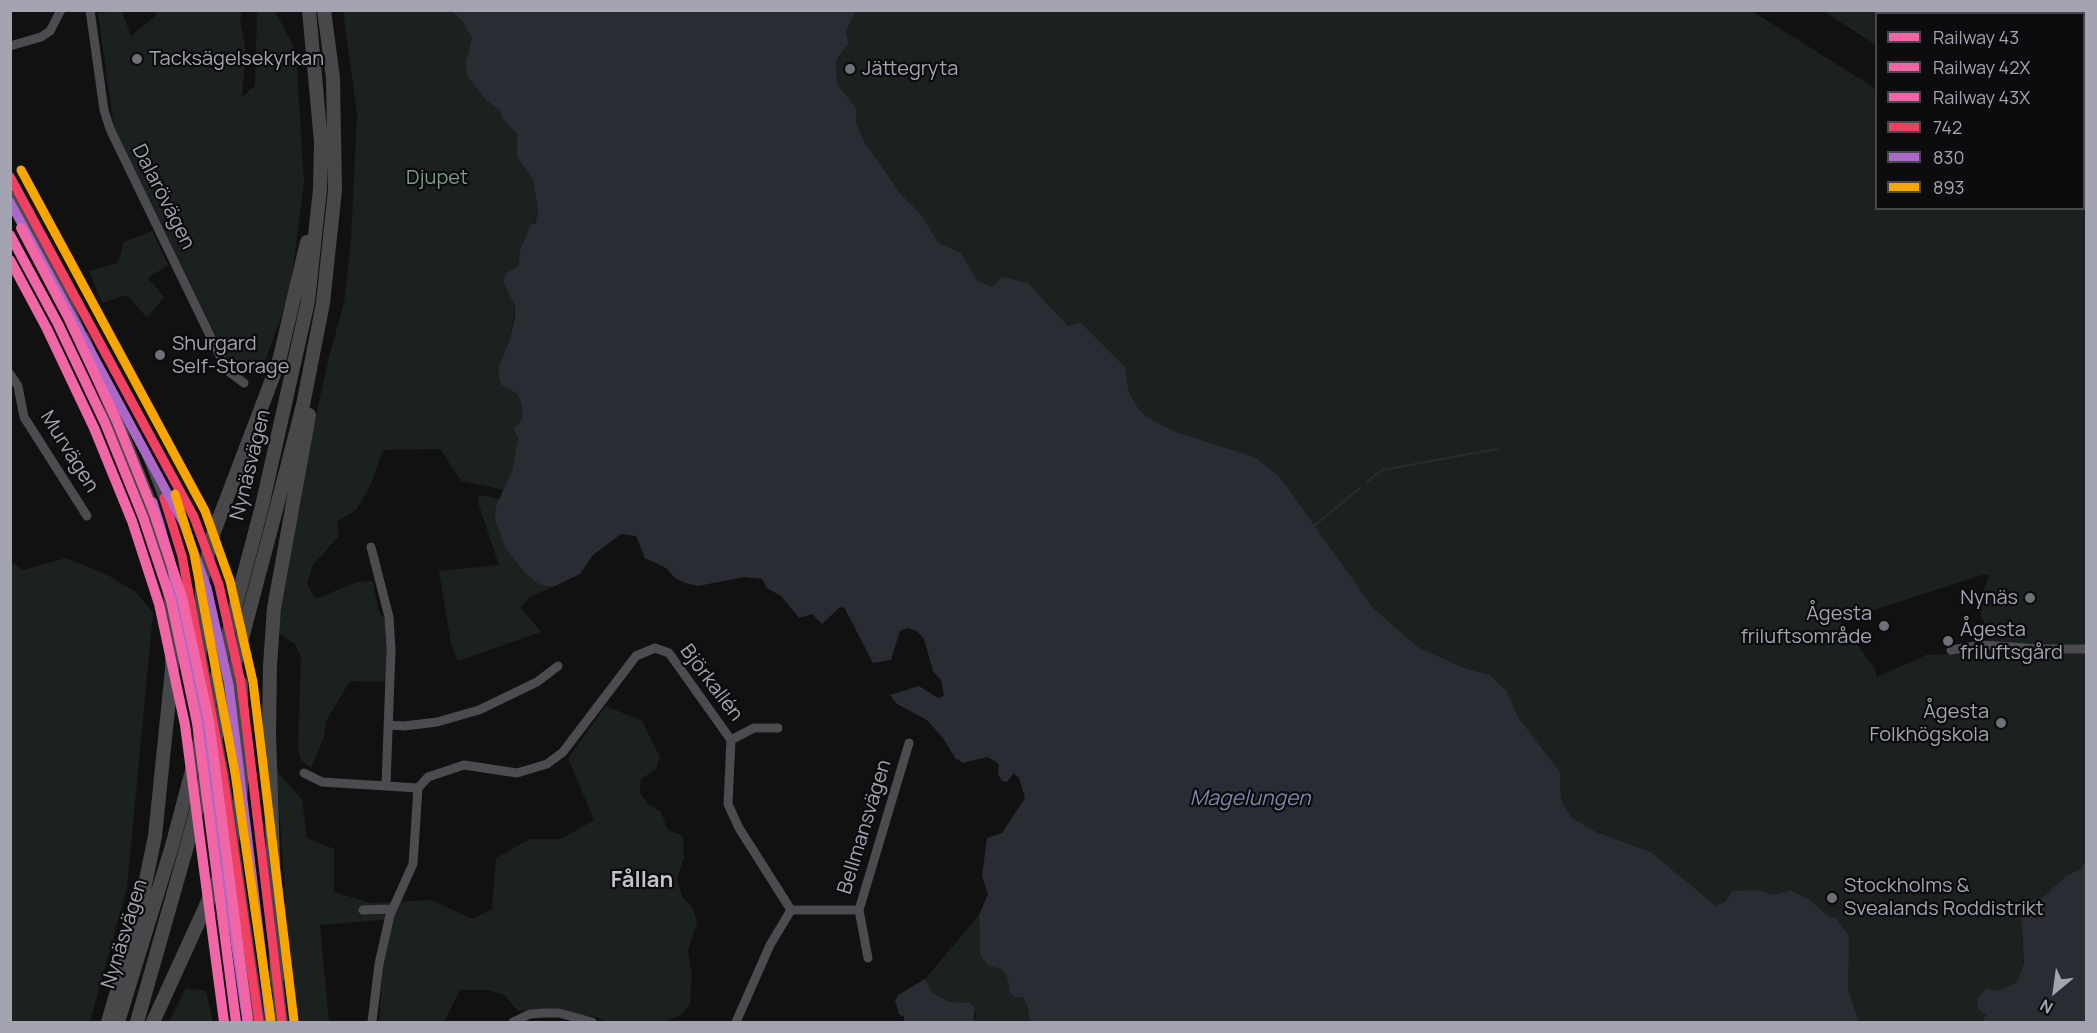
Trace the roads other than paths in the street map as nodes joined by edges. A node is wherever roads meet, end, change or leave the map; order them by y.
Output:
1 (61, 10) edge
2 (90, 10) edge
3 (309, 10) edge
4 (324, 10) edge
5 (10, 41) edge
6 (24, 42) junction
7 (10, 46) edge
8 (321, 142) junction
9 (10, 176) edge
10 (10, 196) edge
11 (83, 338) junction
12 (10, 374) edge
13 (244, 383) dead end
14 (283, 512) junction
15 (87, 516) dead end
16 (371, 547) dead end
17 (2086, 649) edge
18 (1951, 650) dead end
19 (200, 653) junction
20 (558, 666) dead end
21 (241, 683) junction
22 (388, 725) junction
23 (778, 728) dead end
24 (731, 740) junction
25 (909, 743) dead end
26 (304, 773) dead end
27 (386, 785) junction
28 (418, 788) junction
29 (392, 909) junction
30 (363, 910) dead end
31 (791, 910) junction
32 (859, 910) junction
33 (868, 958) dead end
34 (278, 980) junction
35 (108, 1023) edge
36 (118, 1023) edge
37 (137, 1023) edge
38 (153, 1023) edge
39 (259, 1023) edge
40 (282, 1023) edge
41 (372, 1023) edge
42 (513, 1023) edge
43 (592, 1023) edge
44 (736, 1023) edge

1 - 6 street
2 - 13 street, Dalarövägen
3 - 8 highway, Nynäsvägen
4 - 14 highway, Nynäsvägen
5 - 6 street
6 - 7 street
8 - 19 highway
8 - 36 highway, Nynäsvägen
9 - 21 street
10 - 11 street
11 - 19 street
11 - 35 highway
12 - 15 street, Murvägen
14 - 34 highway
14 - 37 highway, Nynäsvägen
16 - 22 street
17 - 18 street
19 - 39 main road
20 - 22 street
21 - 34 street
21 - 38 highway
22 - 27 street
23 - 24 street
24 - 28 street, Björkallén
24 - 31 street, Björkallén
25 - 32 street, Bellmansvägen
26 - 27 street
27 - 28 street
28 - 29 street
29 - 30 street
29 - 41 street
31 - 32 street
31 - 44 street
32 - 33 street, Bellmansvägen
34 - 40 main road
42 - 43 street

